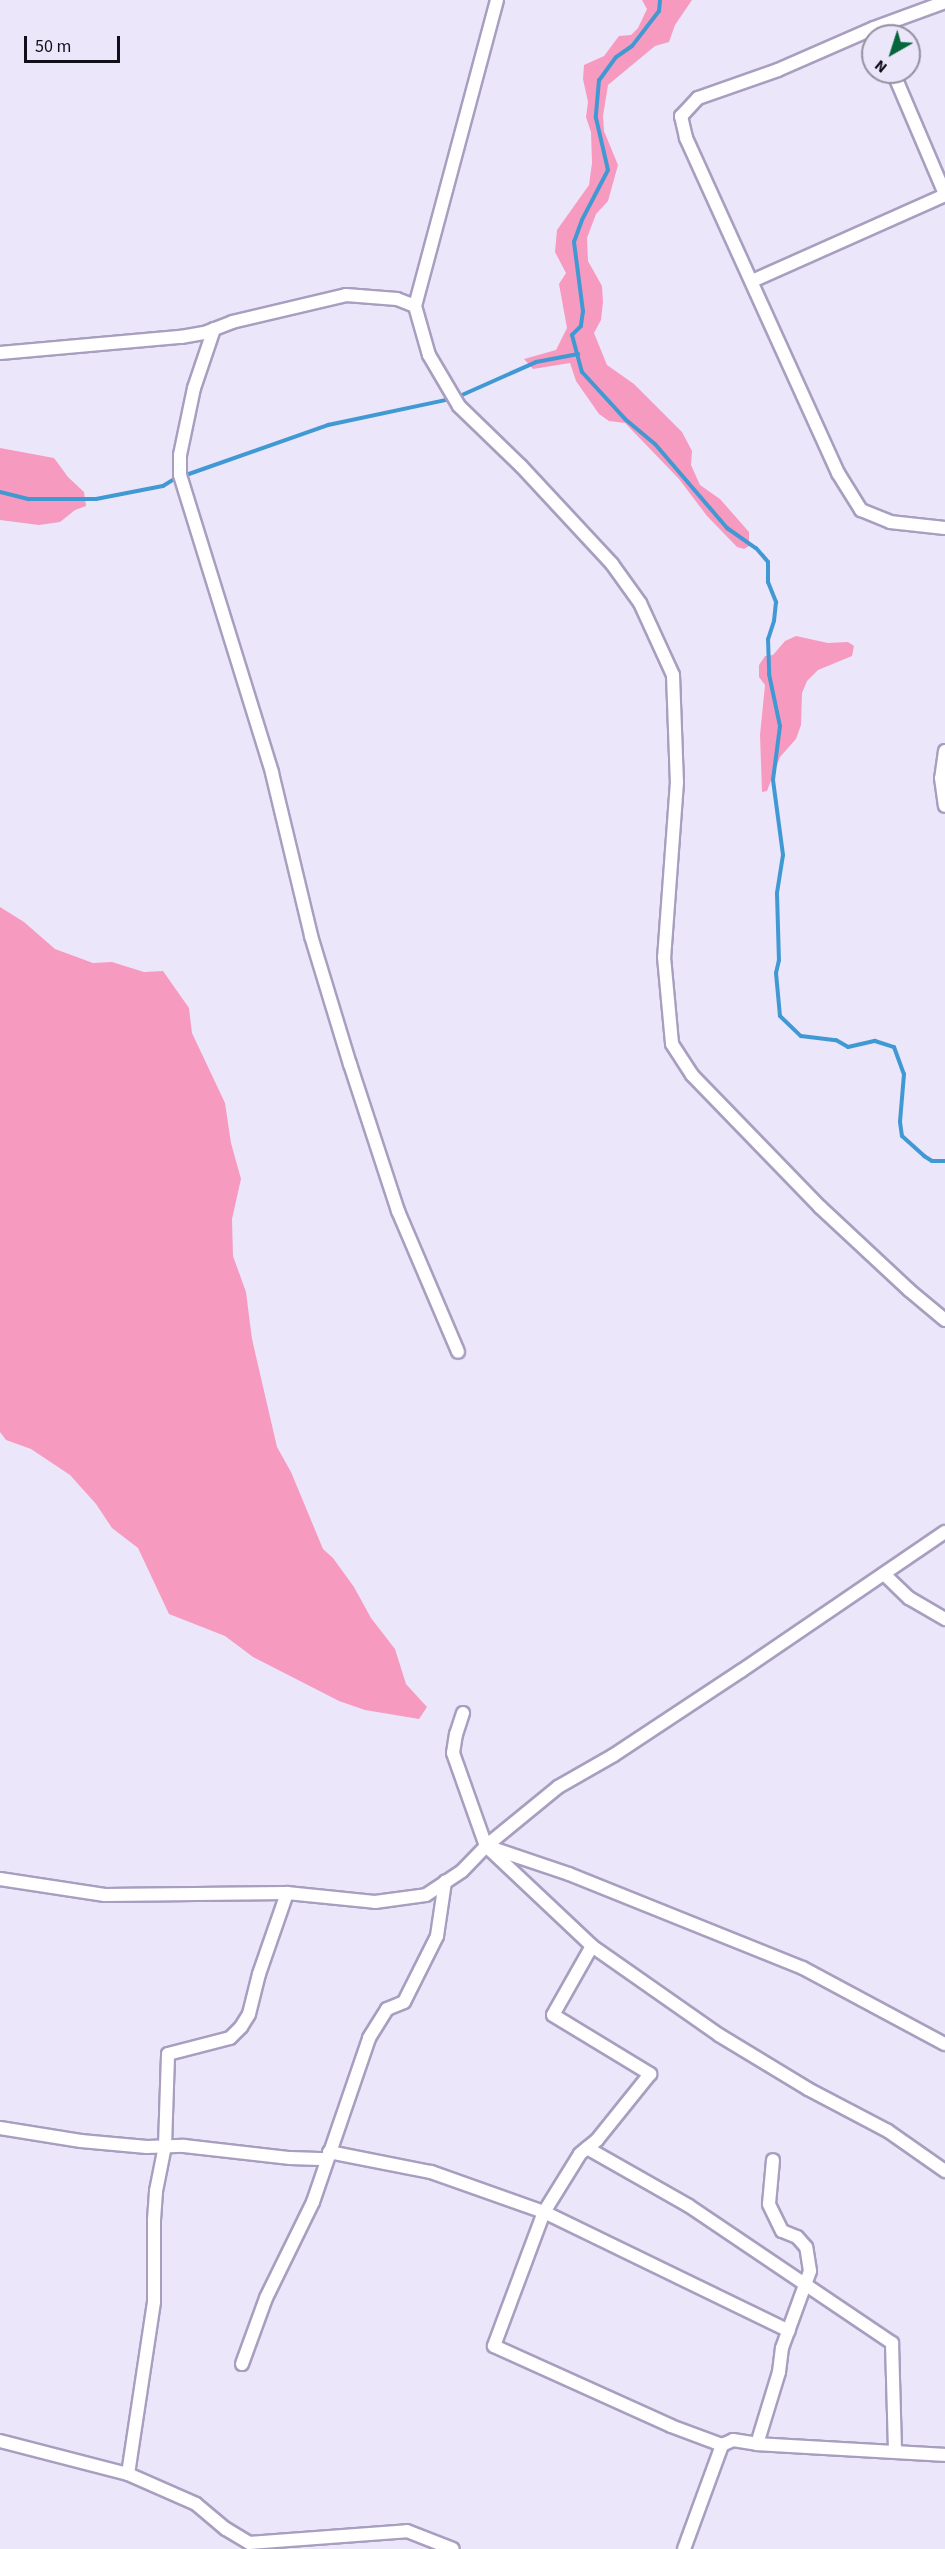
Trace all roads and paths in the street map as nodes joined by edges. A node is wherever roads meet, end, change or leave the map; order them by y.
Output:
1 (497, 0) edge
2 (945, 2) edge
3 (894, 24) edge
4 (861, 38) edge
5 (898, 84) edge
6 (945, 194) edge
7 (752, 280) junction
8 (415, 306) junction
9 (214, 329) junction
10 (0, 353) edge
11 (945, 528) edge
12 (945, 751) edge
13 (945, 806) edge
14 (945, 1320) edge
15 (458, 1352) dead end
16 (945, 1532) edge
17 (884, 1574) junction
18 (945, 1619) edge
19 (463, 1713) dead end
20 (486, 1846) junction
21 (0, 1879) edge
22 (445, 1882) junction
23 (287, 1893) junction
24 (592, 1946) junction
25 (945, 2044) edge
26 (0, 2128) edge
27 (165, 2146) junction
28 (587, 2148) junction
29 (328, 2155) junction
30 (773, 2160) dead end
31 (945, 2171) edge
32 (544, 2212) junction
33 (806, 2286) junction
34 (789, 2331) junction
35 (242, 2364) dead end
36 (0, 2441) edge
37 (757, 2444) junction
38 (722, 2445) junction
39 (895, 2452) junction
40 (945, 2455) edge
41 (128, 2474) junction
42 (453, 2549) edge
43 (684, 2549) edge

1 - 8 street
2 - 3 street
4 - 7 street
5 - 6 street
6 - 7 street
7 - 11 street
8 - 9 street
8 - 14 street
9 - 10 street
9 - 15 street
12 - 13 street
16 - 17 street
17 - 18 street
17 - 20 street
19 - 20 street
20 - 22 street
20 - 24 street
20 - 25 street
21 - 23 street
22 - 23 street
22 - 29 street
23 - 27 street
24 - 28 street
24 - 31 street
26 - 27 street
27 - 29 street
27 - 41 street
28 - 32 street
28 - 33 street
29 - 32 street
29 - 35 street
30 - 33 street
32 - 34 street
32 - 38 street
33 - 34 street
33 - 39 street
34 - 37 street
36 - 41 street
37 - 38 street
37 - 39 street
38 - 43 street
39 - 40 street
41 - 42 street

